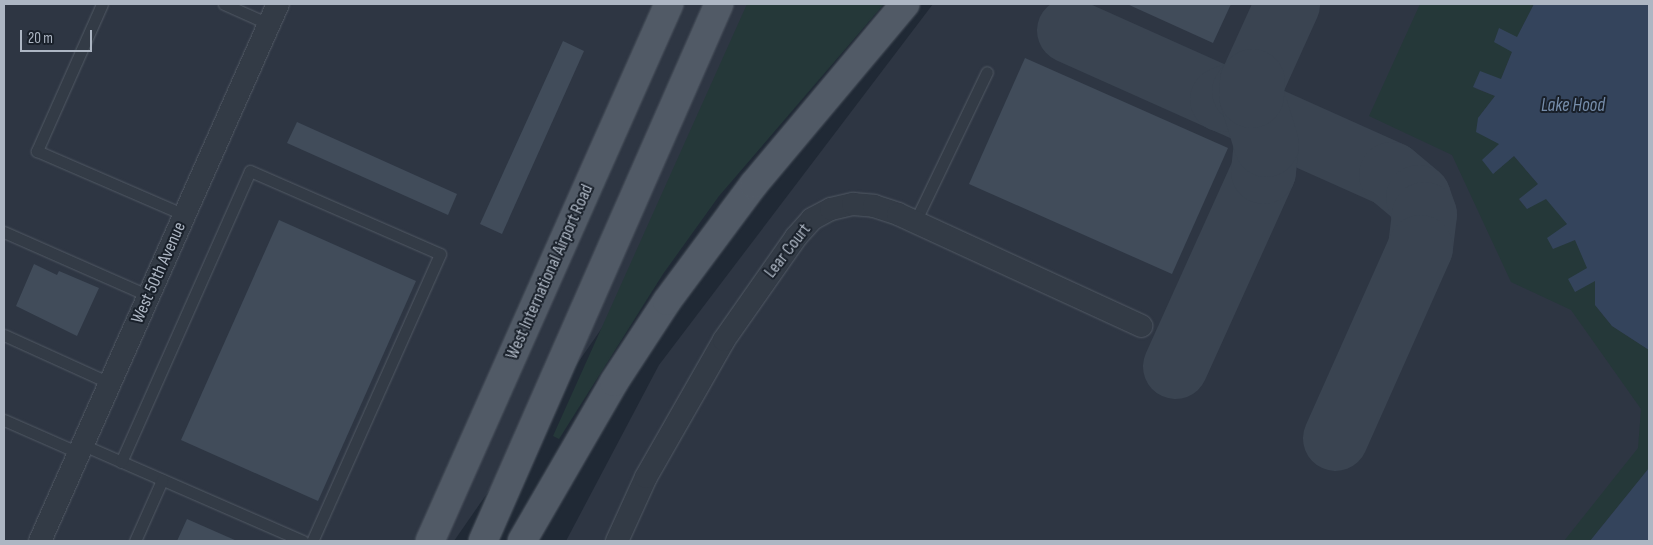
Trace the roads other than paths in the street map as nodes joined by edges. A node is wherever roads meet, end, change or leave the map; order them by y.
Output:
1 (102, 4) edge
2 (224, 4) edge
3 (669, 4) edge
4 (720, 4) edge
5 (905, 4) edge
6 (274, 14) edge
7 (987, 72) dead end
8 (185, 215) junction
9 (915, 222) junction
10 (4, 232) edge
11 (149, 296) junction
12 (1142, 326) dead end
13 (4, 335) edge
14 (110, 383) junction
15 (4, 420) edge
16 (81, 449) junction
17 (121, 462) junction
18 (162, 480) junction
19 (40, 541) edge
20 (135, 541) edge
21 (303, 541) edge
22 (312, 541) edge
23 (430, 541) edge
24 (483, 541) edge
25 (522, 541) edge
26 (617, 541) edge

1 - 8 lane
2 - 6 lane
3 - 23 main road, West International Airport Road
4 - 24 main road
5 - 25 main road
6 - 8 street, West 50th Avenue
7 - 9 lane
8 - 11 street, West 50th Avenue
9 - 12 street, Lear Court
9 - 26 street, Lear Court
10 - 11 lane
11 - 14 street, West 50th Avenue
13 - 14 lane
14 - 16 street, West 50th Avenue
15 - 16 lane
16 - 17 lane
16 - 19 street, West 50th Avenue
17 - 18 lane
17 - 22 lane
18 - 20 lane
18 - 21 lane

